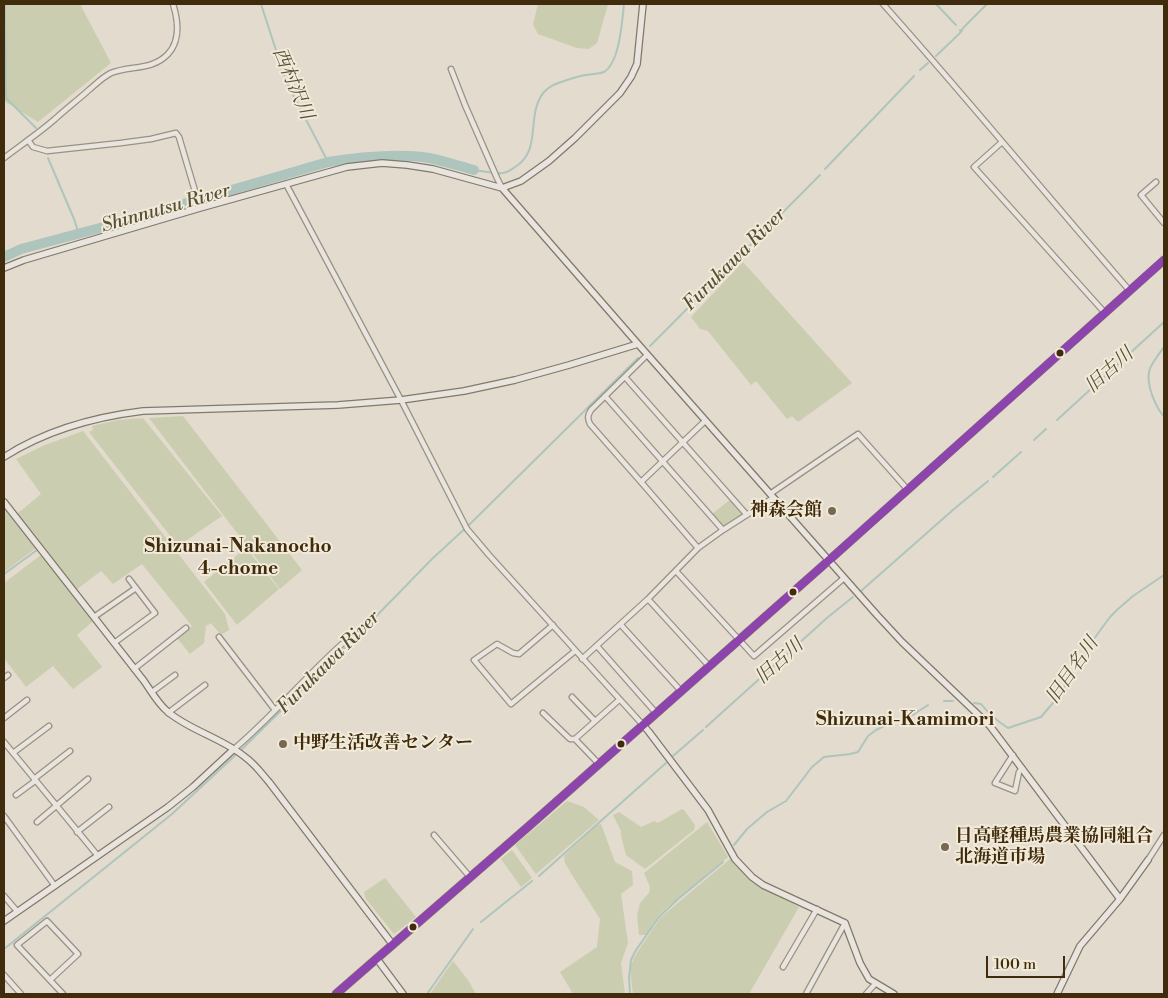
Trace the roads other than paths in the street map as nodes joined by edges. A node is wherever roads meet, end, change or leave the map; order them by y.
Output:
1 (173, 4) edge
2 (643, 4) edge
3 (883, 4) edge
4 (451, 69) dead end
5 (28, 140) junction
6 (1002, 142) junction
7 (4, 158) edge
8 (1156, 182) dead end
9 (286, 184) junction
10 (502, 188) junction
11 (200, 206) junction
12 (1164, 223) edge
13 (1164, 260) edge
14 (4, 268) edge
15 (1130, 291) junction
16 (1105, 314) junction
17 (638, 344) junction
18 (647, 355) junction
19 (625, 377) junction
20 (605, 396) junction
21 (401, 400) junction
22 (705, 421) junction
23 (683, 442) junction
24 (4, 457) edge
25 (662, 462) junction
26 (641, 482) junction
27 (908, 490) junction
28 (771, 496) junction
29 (4, 502) edge
30 (747, 515) junction
31 (723, 530) junction
32 (698, 548) junction
33 (828, 561) junction
34 (676, 571) junction
35 (844, 578) junction
36 (129, 579) dead end
37 (136, 588) junction
38 (648, 599) junction
39 (94, 617) junction
40 (553, 625) junction
41 (621, 625) junction
42 (186, 628) dead end
43 (219, 637) dead end
44 (738, 640) junction
45 (114, 643) junction
46 (342, 644) dead end
47 (597, 646) junction
48 (574, 651) junction
49 (582, 659) junction
50 (709, 666) junction
51 (134, 669) junction
52 (175, 675) dead end
53 (205, 685) dead end
54 (681, 691) junction
55 (152, 692) junction
56 (572, 697) dead end
57 (27, 700) dead end
58 (619, 700) junction
59 (275, 710) junction
60 (168, 712) junction
61 (543, 712) dead end
62 (656, 713) junction
63 (4, 718) edge
64 (595, 721) junction
65 (643, 725) junction
66 (49, 726) dead end
67 (575, 739) junction
68 (4, 742) edge
69 (234, 750) junction
70 (70, 751) dead end
71 (13, 754) junction
72 (1013, 755) junction
73 (599, 764) junction
74 (1022, 768) junction
75 (35, 780) junction
76 (88, 780) dead end
77 (16, 795) dead end
78 (56, 806) junction
79 (109, 807) dead end
80 (4, 816) edge
81 (37, 822) dead end
82 (77, 832) junction
83 (434, 835) dead end
84 (1164, 835) edge
85 (98, 856) junction
86 (1148, 860) joint
87 (470, 877) junction
88 (54, 886) junction
89 (4, 896) edge
90 (1120, 899) junction
91 (817, 909) junction
92 (17, 911) junction
93 (4, 920) edge
94 (845, 923) junction
95 (393, 945) junction
96 (377, 959) junction
97 (783, 967) dead end
98 (4, 975) edge
99 (50, 980) junction
100 (875, 984) junction
101 (21, 994) edge
102 (63, 994) edge
103 (336, 994) edge
104 (403, 994) edge
105 (806, 994) edge
106 (866, 994) edge
107 (894, 994) edge
108 (1057, 994) edge

1 - 5 street
2 - 10 street
3 - 6 street
4 - 10 street
5 - 7 street
5 - 11 street
6 - 15 street
6 - 16 street
8 - 12 street
9 - 10 street
9 - 11 street
9 - 21 street
10 - 17 street
11 - 14 street
13 - 15 main road
15 - 16 main road
16 - 27 main road
17 - 18 street
17 - 21 street
18 - 19 street
18 - 22 street
19 - 20 street
19 - 23 street
20 - 25 street
20 - 26 street
21 - 24 street
21 - 40 street
22 - 23 street
22 - 28 street
23 - 25 street
23 - 30 street
25 - 26 street
25 - 31 street
26 - 32 street
27 - 28 street
27 - 33 main road
28 - 30 street
28 - 33 street
29 - 39 street
30 - 31 street
31 - 32 street
32 - 34 street
33 - 35 street
33 - 44 main road
34 - 38 street
34 - 44 street
35 - 44 street
35 - 72 street
36 - 37 street
37 - 39 street
37 - 45 street
38 - 41 street
38 - 50 street
39 - 45 street
40 - 48 street
40 - 48 street
41 - 47 street
41 - 54 street
42 - 51 street
43 - 59 street
44 - 50 main road
45 - 51 street
46 - 59 street
47 - 49 street
47 - 62 street
48 - 49 street
49 - 58 street
50 - 54 main road
51 - 55 street
52 - 55 street
53 - 60 street
54 - 62 main road
55 - 60 street
56 - 64 street
57 - 63 street
58 - 64 street
58 - 65 street
59 - 69 street
60 - 69 street
61 - 67 street
62 - 65 main road
64 - 67 street
65 - 73 main road
65 - 91 street
66 - 71 street
67 - 73 street
68 - 71 street
69 - 85 street
69 - 95 street
70 - 75 street
71 - 75 street
72 - 74 street
72 - 74 street
73 - 87 main road
74 - 90 street
75 - 77 street
75 - 78 street
76 - 78 street
78 - 81 street
78 - 82 street
79 - 82 street
80 - 88 street
82 - 85 street
83 - 87 street
84 - 86 street
85 - 88 street
86 - 90 street
87 - 95 main road
88 - 92 street
89 - 92 street
90 - 108 street
91 - 94 street
91 - 97 street
92 - 93 street
94 - 100 street
94 - 105 street
95 - 96 main road
96 - 103 main road
96 - 104 street
98 - 101 street
99 - 99 street
99 - 102 street
100 - 106 street
100 - 107 street

